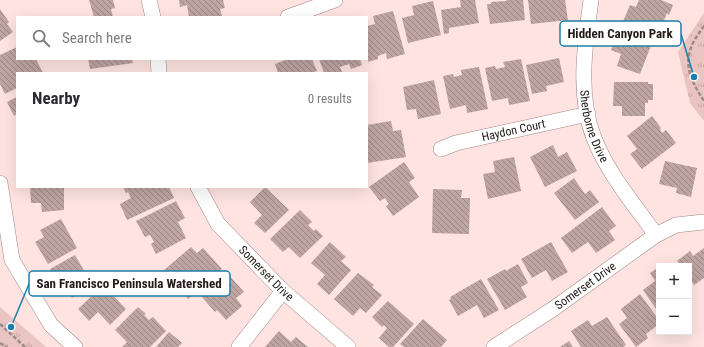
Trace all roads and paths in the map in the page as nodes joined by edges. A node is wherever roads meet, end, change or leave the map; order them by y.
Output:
1 (149, 0) edge
2 (335, 0) edge
3 (590, 0) edge
4 (153, 16) edge
5 (291, 16) edge
6 (704, 26) edge
7 (158, 60) edge
8 (159, 72) edge
9 (704, 101) edge
10 (588, 114) junction
11 (441, 149) dead end
12 (0, 183) edge
13 (199, 188) edge
14 (704, 222) edge
15 (656, 235) junction
16 (283, 291) junction
17 (0, 324) edge
18 (0, 343) edge
19 (8, 346) edge
20 (25, 347) edge
21 (75, 347) edge
22 (239, 347) edge
23 (348, 347) edge
24 (494, 347) edge

1 - 4 street
2 - 5 street
3 - 10 street, Sherborne Drive
6 - 9 path
7 - 8 street
10 - 11 street, Haydon Court
10 - 15 street, Sherborne Drive
12 - 21 street
13 - 16 street, Somerset Drive
14 - 15 street, Somerset Drive
15 - 24 street, Somerset Drive
16 - 22 street
16 - 23 street, Somerset Drive
17 - 20 path
18 - 19 path

